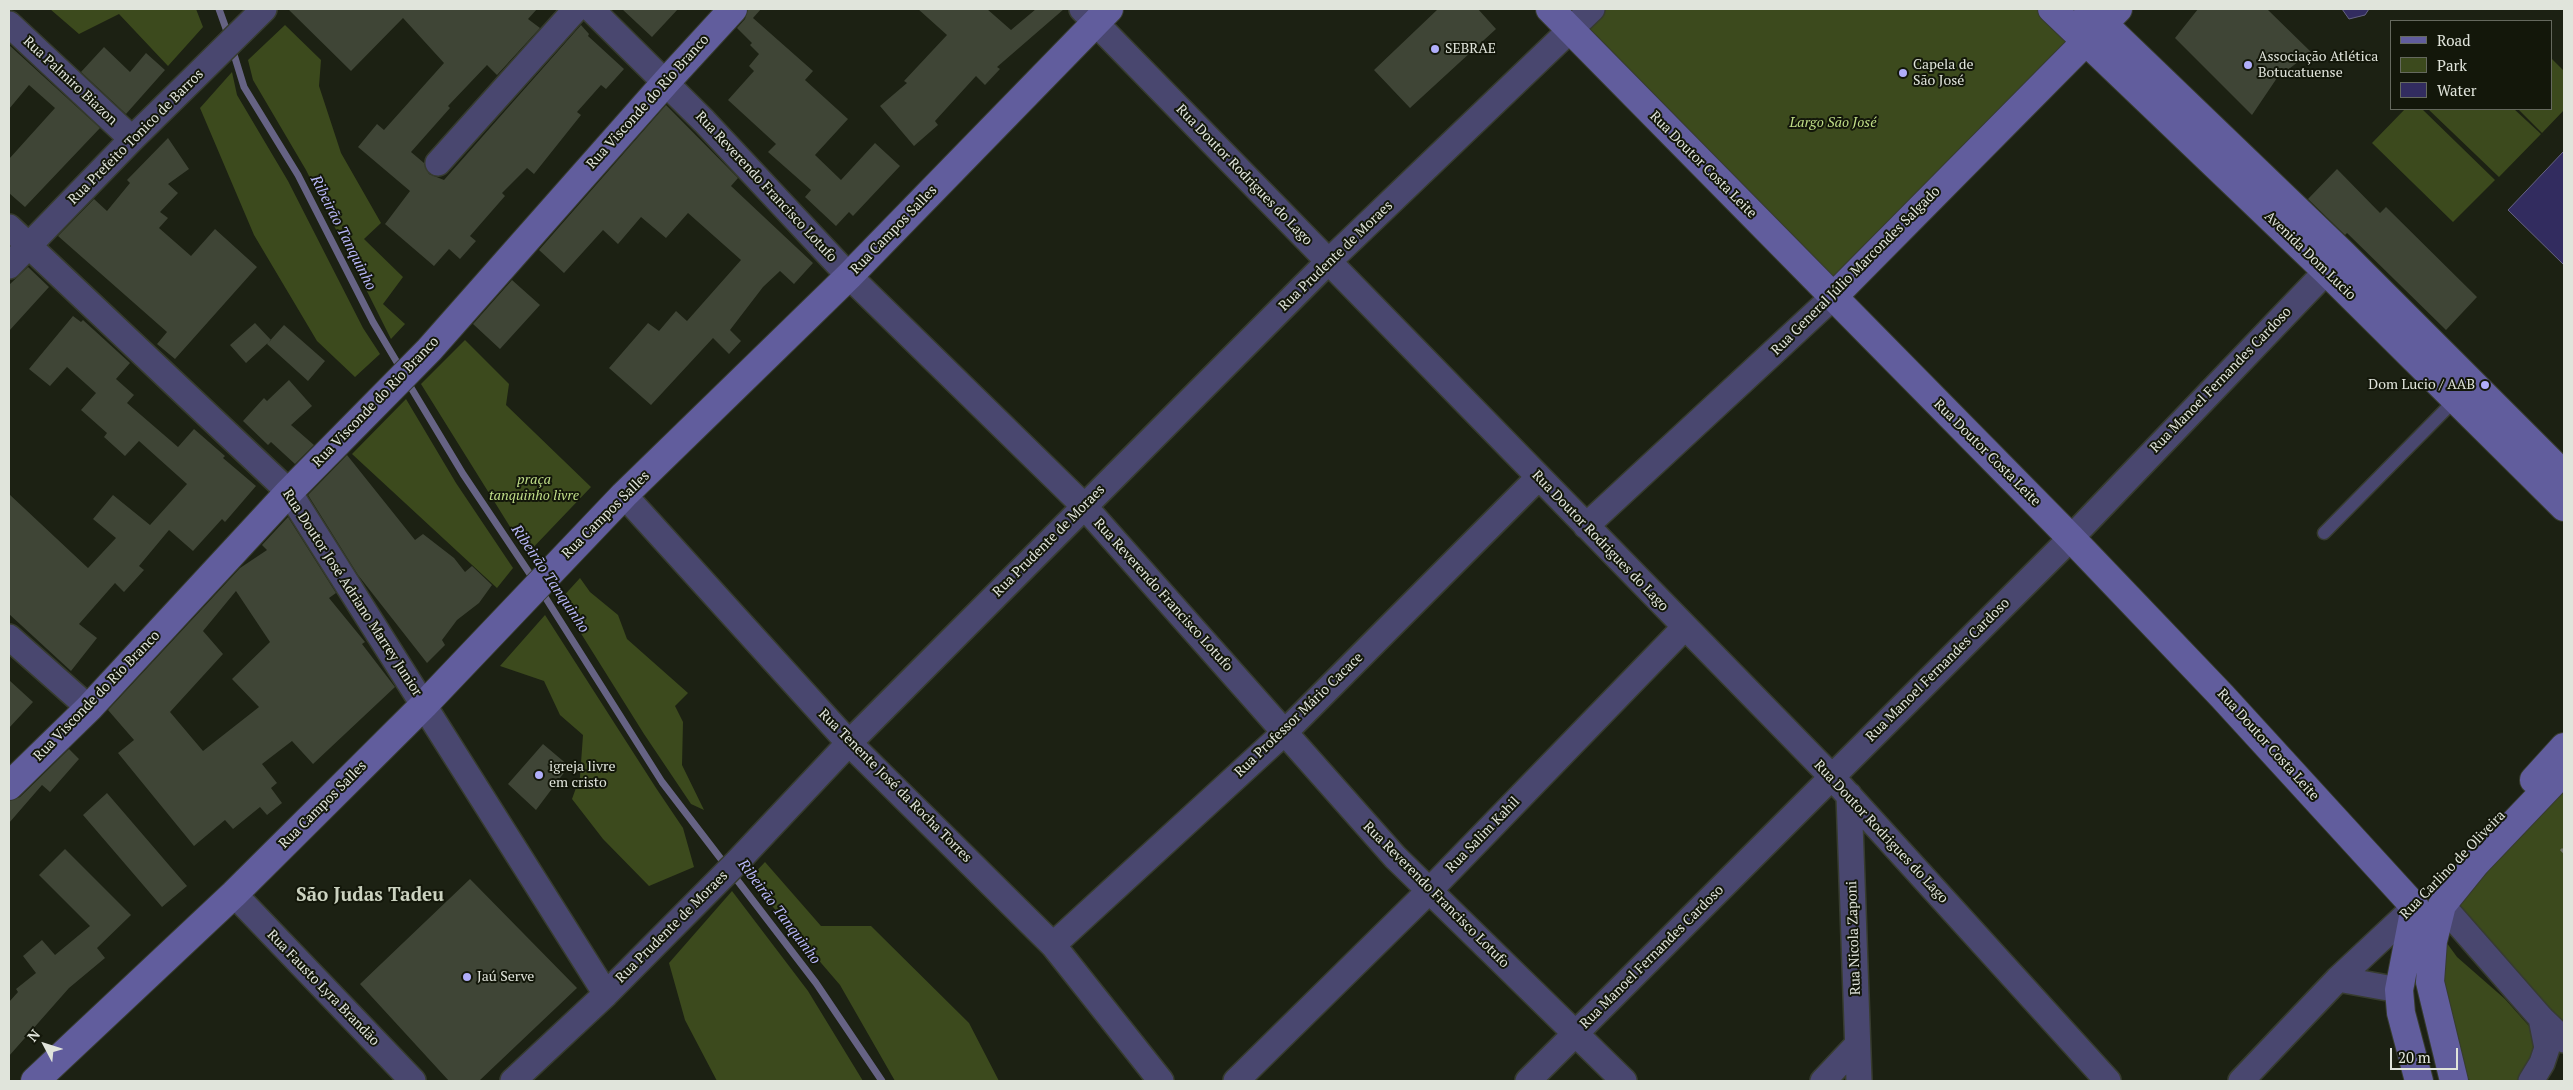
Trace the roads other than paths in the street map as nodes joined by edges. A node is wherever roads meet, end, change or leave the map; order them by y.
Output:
1 (576, 9) edge
2 (590, 9) edge
3 (733, 9) edge
4 (1550, 9) edge
5 (1592, 9) edge
6 (2052, 9) edge
7 (260, 13) edge
8 (1096, 13) edge
9 (2099, 21) edge
10 (9, 24) edge
11 (1571, 31) junction
12 (666, 82) junction
13 (132, 139) junction
14 (438, 163) dead end
15 (9, 227) edge
16 (27, 245) junction
17 (1328, 262) junction
18 (2334, 262) junction
19 (9, 266) edge
20 (849, 276) junction
21 (1833, 298) junction
22 (2455, 400) junction
23 (2564, 476) edge
24 (1538, 478) junction
25 (289, 492) junction
26 (624, 496) junction
27 (1084, 506) junction
28 (2564, 507) edge
29 (1586, 526) junction
30 (2324, 533) dead end
31 (2070, 538) junction
32 (1684, 628) junction
33 (9, 637) edge
34 (424, 705) junction
35 (90, 708) junction
36 (1284, 732) junction
37 (849, 743) junction
38 (2564, 747) edge
39 (2564, 771) edge
40 (9, 786) edge
41 (1840, 786) junction
42 (1430, 891) junction
43 (234, 894) junction
44 (2442, 905) junction
45 (2415, 907) junction
46 (1053, 945) junction
47 (2338, 979) junction
48 (2399, 990) junction
49 (606, 994) junction
50 (2541, 1018) junction
51 (1576, 1034) junction
52 (2564, 1040) edge
53 (1857, 1045) junction
54 (35, 1081) edge
55 (413, 1081) edge
56 (513, 1081) edge
57 (1161, 1081) edge
58 (1236, 1081) edge
59 (1528, 1081) edge
60 (1624, 1081) edge
61 (1823, 1081) edge
62 (1859, 1081) edge
63 (2108, 1081) edge
64 (2241, 1081) edge
65 (2419, 1081) edge
66 (2454, 1081) edge
67 (2531, 1081) edge

1 - 14 street
2 - 12 street, Rua Reverendo Francisco Lotufo
3 - 12 street, Rua Visconde do Rio Branco
4 - 11 street, Rua Doutor Costa Leite
5 - 11 street, Rua Prudente de Moraes
6 - 9 street, Avenida Dom Lucio
7 - 13 street, Rua Prefeito Tonico de Barros
8 - 17 street, Rua Doutor Rodrigues do Lago
8 - 20 street, Rua Campos Salles
9 - 18 street, Avenida Dom Lucio
9 - 21 street, Rua General Júlio Marcondes Salgado
10 - 13 street, Rua Palmiro Biazon
11 - 17 street, Rua Prudente de Moraes
11 - 21 street, Rua Doutor Costa Leite
12 - 20 street, Rua Reverendo Francisco Lotufo
12 - 25 street, Rua Visconde do Rio Branco
13 - 16 street, Rua Prefeito Tonico de Barros
15 - 16 street, Rua Doutor José Adriano Marrey Junior
16 - 19 street, Rua Prefeito Tonico de Barros
16 - 25 street, Rua Doutor José Adriano Marrey Junior
17 - 24 street, Rua Doutor Rodrigues do Lago
17 - 27 street, Rua Prudente de Moraes
18 - 22 street, Avenida Dom Lucio
18 - 23 street, Avenida Dom Lucio
18 - 31 street, Rua Manoel Fernandes Cardoso
20 - 26 street, Rua Campos Salles
20 - 27 street, Rua Reverendo Francisco Lotufo
21 - 29 street, Rua General Júlio Marcondes Salgado
21 - 31 street, Rua Doutor Costa Leite
22 - 28 street, Avenida Dom Lucio
22 - 30 lane
24 - 29 street, Rua Doutor Rodrigues do Lago
24 - 36 street, Rua Professor Mário Cacace
25 - 34 street, Rua Doutor José Adriano Marrey Junior
25 - 35 street, Rua Visconde do Rio Branco
26 - 34 street, Rua Campos Salles
26 - 37 street, Rua Tenente José da Rocha Torres
27 - 36 street, Rua Reverendo Francisco Lotufo
27 - 37 street, Rua Prudente de Moraes
29 - 32 street, Rua Doutor Rodrigues do Lago
31 - 41 street, Rua Manoel Fernandes Cardoso
31 - 45 street, Rua Doutor Costa Leite
32 - 41 street, Rua Doutor Rodrigues do Lago
32 - 42 street, Rua Salim Kahil
33 - 35 street
34 - 43 street, Rua Campos Salles
34 - 49 street, Rua Doutor José Adriano Marrey Junior
35 - 40 street, Rua Visconde do Rio Branco
36 - 42 street, Rua Reverendo Francisco Lotufo
36 - 46 street, Rua Professor Mário Cacace
37 - 46 street, Rua Tenente José da Rocha Torres
37 - 49 street, Rua Prudente de Moraes
38 - 45 street, Rua Carlino de Oliveira
39 - 44 street, Rua Carlino de Oliveira
41 - 51 street, Rua Manoel Fernandes Cardoso
41 - 53 street, Rua Nicola Zaponi
41 - 63 street, Rua Doutor Rodrigues do Lago
42 - 51 street, Rua Reverendo Francisco Lotufo
42 - 58 street, Rua Salim Kahil
43 - 54 street, Rua Campos Salles
43 - 55 street, Rua Fausto Lyra Brandão
44 - 50 street
44 - 66 street
45 - 47 street, Rua Carlino de Oliveira
45 - 48 street
46 - 57 street, Rua Tenente José da Rocha Torres
47 - 48 street
47 - 64 street, Rua Carlino de Oliveira
48 - 65 street
49 - 56 street, Rua Prudente de Moraes
50 - 52 street
50 - 67 street
51 - 59 street, Rua Manoel Fernandes Cardoso
51 - 60 street, Rua Reverendo Francisco Lotufo
53 - 61 street
53 - 62 street, Rua Nicola Zaponi

